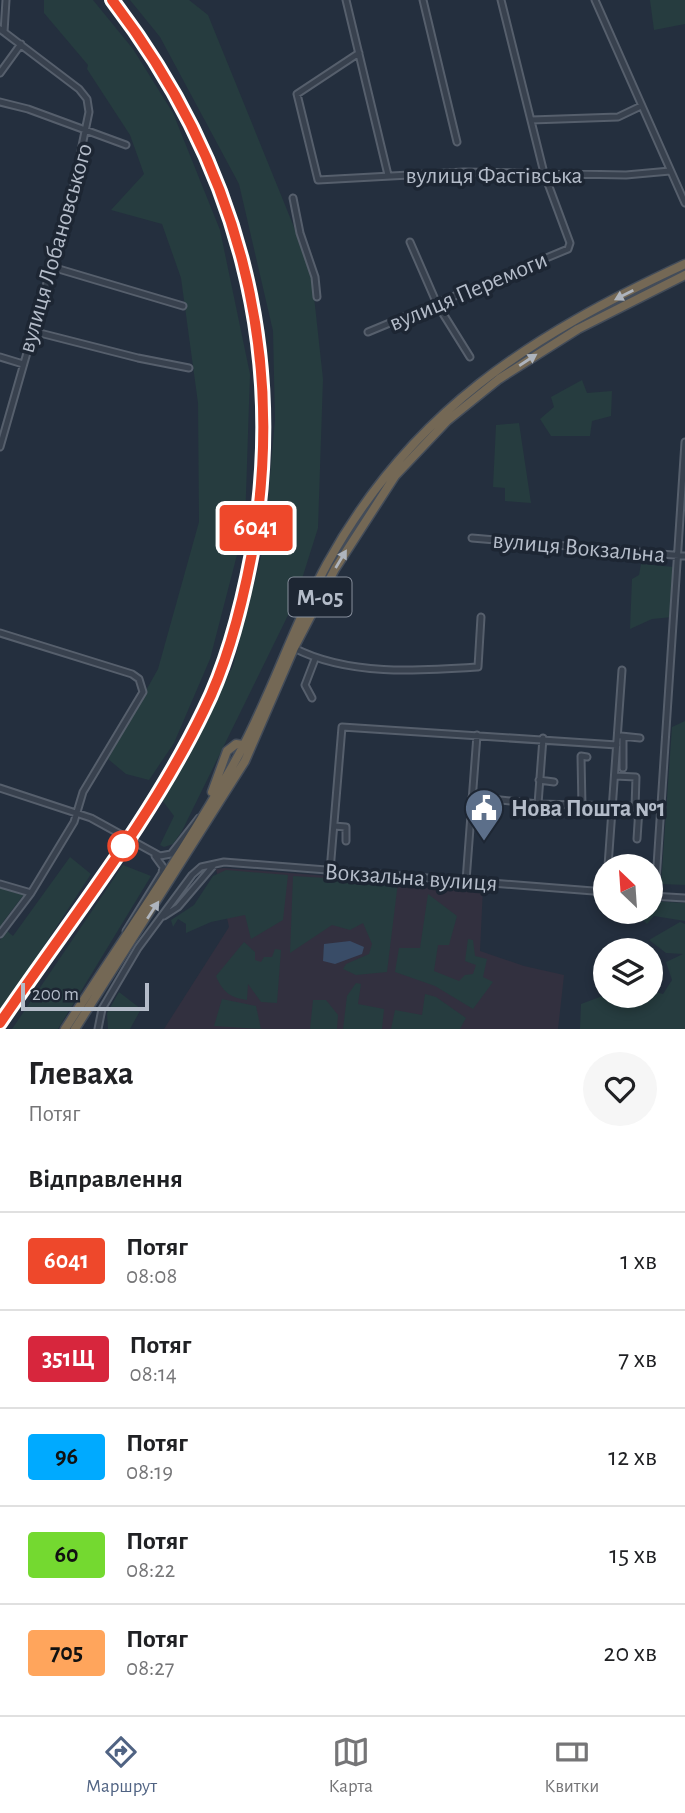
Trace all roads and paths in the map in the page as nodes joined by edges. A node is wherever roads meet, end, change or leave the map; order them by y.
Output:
1 (6, 0) edge
2 (346, 0) edge
3 (422, 0) edge
4 (501, 0) edge
5 (595, 0) edge
6 (2, 30) edge
7 (21, 44) junction
8 (359, 53) junction
9 (0, 73) edge
10 (0, 102) edge
11 (641, 106) junction
12 (531, 120) junction
13 (88, 130) junction
14 (457, 142) dead end
15 (126, 145) dead end
16 (670, 171) junction
17 (544, 173) junction
18 (388, 175) junction
19 (685, 182) edge
20 (677, 184) junction
21 (293, 198) dead end
22 (685, 203) edge
23 (410, 242) dead end
24 (682, 265) edge
25 (52, 267) junction
26 (685, 275) edge
27 (317, 297) dead end
28 (437, 304) junction
29 (183, 306) dead end
30 (32, 331) junction
31 (368, 332) dead end
32 (0, 357) edge
33 (470, 357) dead end
34 (23, 364) junction
35 (189, 368) dead end
36 (685, 442) edge
37 (0, 447) edge
38 (472, 538) dead end
39 (682, 556) edge
40 (481, 617) dead end
41 (0, 633) edge
42 (294, 648) junction
43 (315, 659) junction
44 (622, 670) dead end
45 (312, 698) dead end
46 (477, 735) junction
47 (620, 736) junction
48 (543, 738) junction
49 (640, 738) dead end
50 (243, 745) junction
51 (617, 745) junction
52 (248, 756) junction
53 (587, 757) dead end
54 (623, 768) dead end
55 (615, 776) junction
56 (539, 780) junction
57 (554, 782) dead end
58 (0, 788) edge
59 (472, 797) junction
60 (538, 804) junction
61 (582, 807) junction
62 (662, 807) junction
63 (613, 808) junction
64 (637, 808) junction
65 (204, 812) junction
66 (76, 813) junction
67 (334, 826) junction
68 (637, 839) dead end
69 (346, 841) dead end
70 (468, 844) junction
71 (475, 845) dead end
72 (153, 853) junction
73 (609, 854) edge
74 (657, 854) edge
75 (216, 863) junction
76 (197, 871) junction
77 (330, 871) junction
78 (202, 876) junction
79 (466, 881) junction
80 (0, 884) edge
81 (182, 889) junction
82 (593, 891) edge
83 (31, 893) junction
84 (188, 895) junction
85 (663, 897) edge
86 (685, 898) edge
87 (159, 920) junction
88 (0, 934) edge
89 (117, 947) junction
90 (94, 1001) junction
91 (65, 1029) edge
92 (75, 1029) edge
93 (83, 1029) edge
94 (98, 1029) edge

1 - 6 street
2 - 8 street
3 - 14 street
4 - 12 street
5 - 11 street
6 - 7 street
7 - 9 street
7 - 13 street
8 - 18 street
8 - 18 street, вулиця Фастівська
10 - 13 street
11 - 12 street
11 - 16 street
12 - 17 street
13 - 15 street
13 - 25 street, вулиця Лобановського
16 - 17 street, вулиця Фастівська
16 - 20 street
17 - 18 street, вулиця Фастівська
17 - 28 street, вулиця Перемоги
19 - 20 street
20 - 22 street
21 - 27 street
23 - 28 street
24 -> 50 highway, М-05
25 - 29 street
25 - 30 street, вулиця Лобановського
42 -> 26 highway, М-05
28 - 31 street, вулиця Перемоги
28 - 33 street
30 - 34 street, вулиця Лобановського
30 - 35 street
32 - 34 street
34 - 37 street, вулиця Лобановського
36 - 39 street
38 - 39 street, вулиця Вокзальна
39 - 62 street
40 - 43 street
41 - 66 street
42 - 43 street
42 - 52 highway, М-05
43 - 45 street
44 - 47 street
46 - 48 street
46 - 59 street
46 - 67 street
47 - 49 street
47 - 51 street
47 - 54 street
48 - 51 street
48 - 56 street
50 - 52 highway
50 - 65 highway
51 - 55 street
90 -> 52 highway, М-05
53 - 61 street
55 - 63 street
55 - 64 street
56 - 57 street
56 - 60 street
58 - 66 street
59 - 60 street
59 - 70 street
60 - 61 street
61 - 63 street
62 - 64 street
62 - 74 street
63 - 64 street
63 - 73 street
64 - 68 street
65 - 72 street
65 - 89 highway
66 - 72 street
66 - 83 street
67 - 69 street
67 - 77 street
70 - 71 street
70 - 79 street
72 - 89 street
75 - 76 street
75 - 77 street, Вокзальна вулиця
75 - 78 street
76 - 78 street
76 - 81 street
77 - 79 street, Вокзальна вулиця
78 - 84 street
79 - 82 street, Вокзальна вулиця
80 - 83 street
81 - 84 street
81 - 87 street
83 - 88 street
84 - 87 street
85 - 86 street
87 - 94 street
89 - 91 highway
90 - 92 highway, М-05
90 - 93 street

